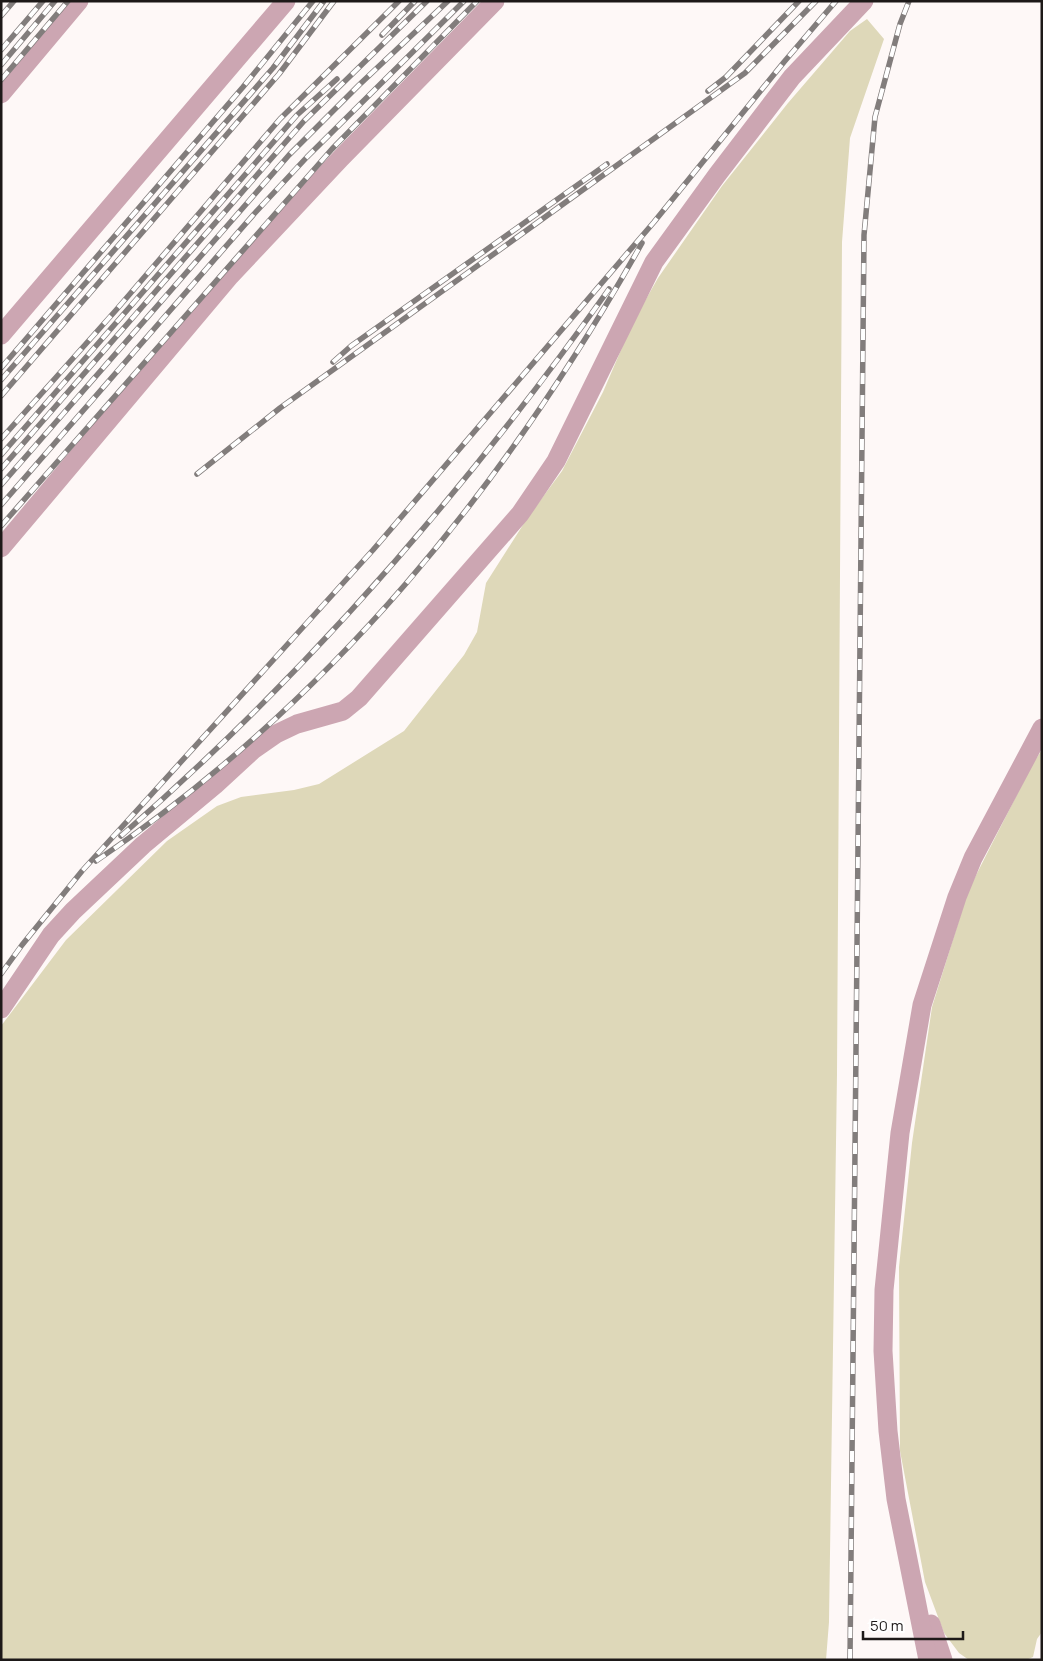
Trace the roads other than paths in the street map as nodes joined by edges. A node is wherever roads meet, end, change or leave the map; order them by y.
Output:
1 (80, 1) edge
2 (286, 1) edge
3 (495, 1) edge
4 (864, 1) edge
5 (1, 94) edge
6 (1, 335) edge
7 (1, 548) edge
8 (1042, 728) edge
9 (1, 1009) edge
10 (938, 1659) edge

1 - 5 lane
2 - 6 lane
3 - 7 lane
4 - 9 lane
8 - 10 lane

